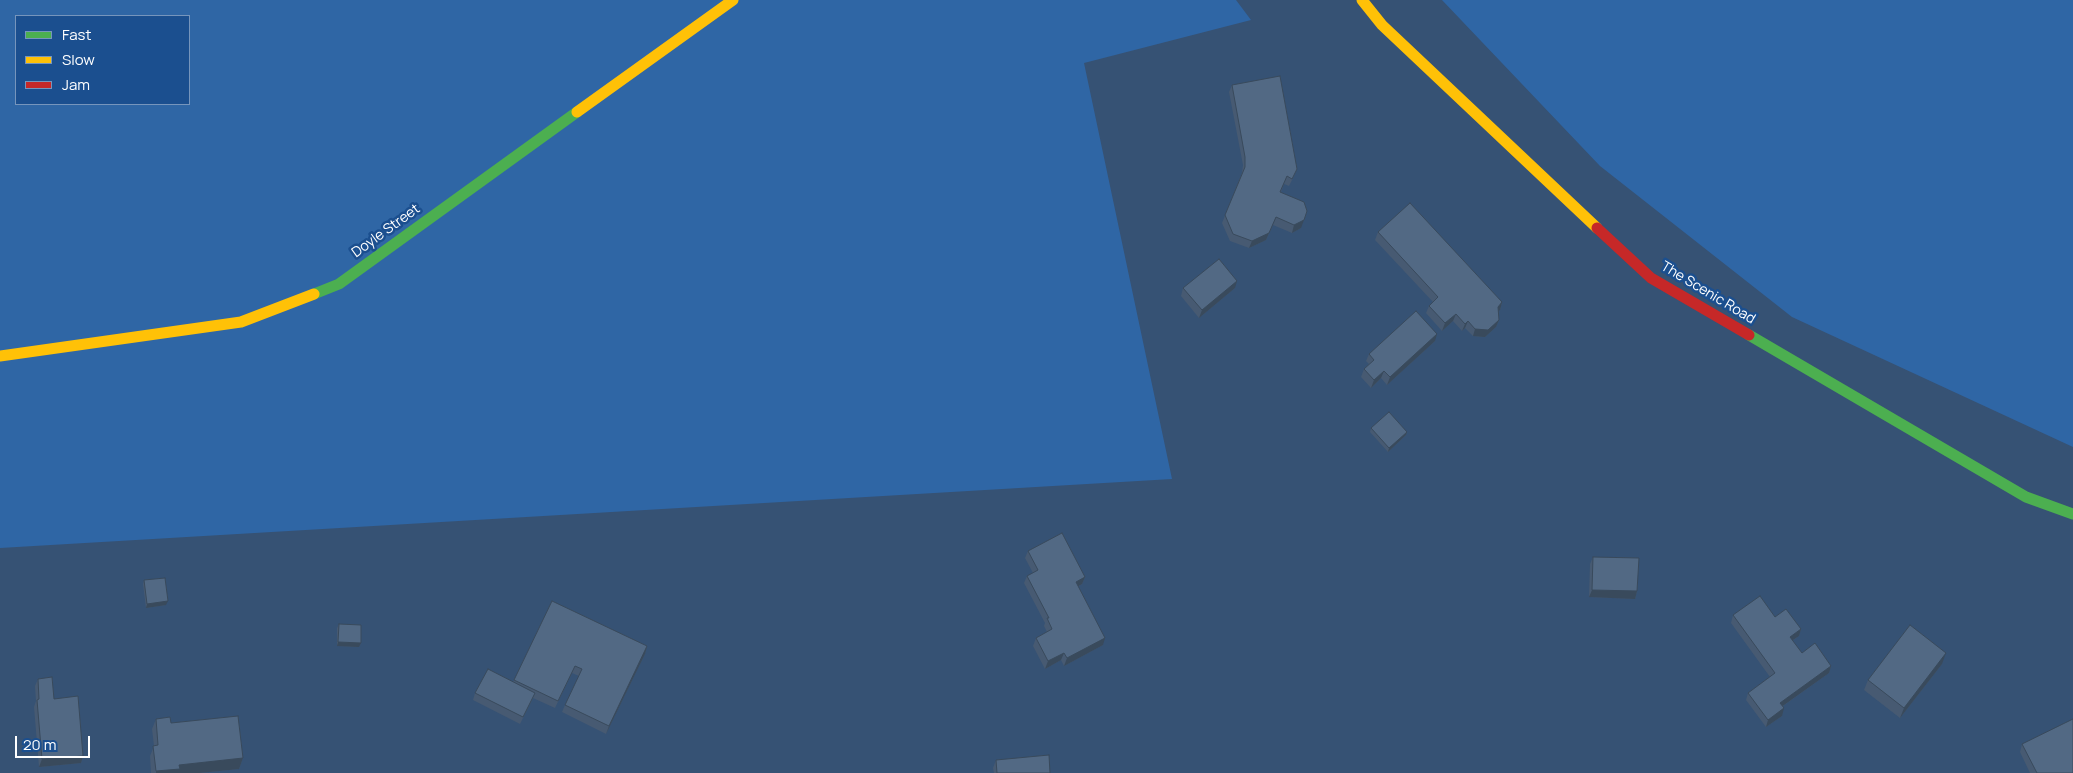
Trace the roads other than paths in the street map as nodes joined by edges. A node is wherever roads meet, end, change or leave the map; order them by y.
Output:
1 (733, 0) edge
2 (1362, 0) edge
3 (0, 356) edge
4 (2073, 514) edge

1 - 3 main road, Doyle Street
2 - 4 main road, The Scenic Road

